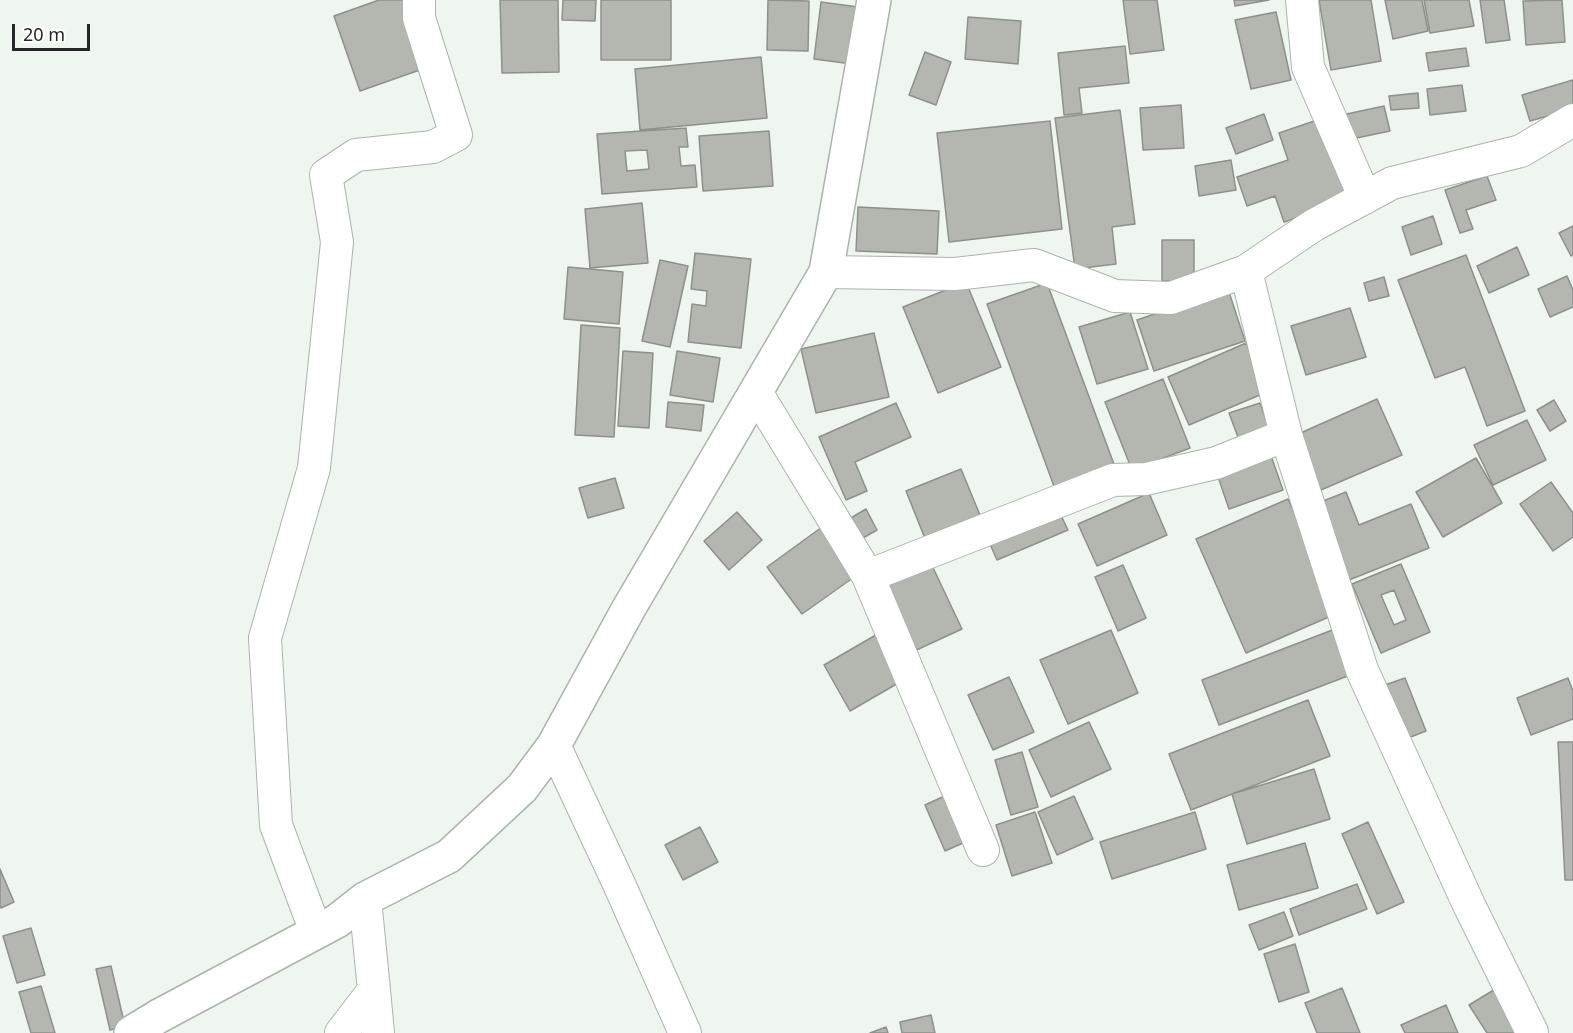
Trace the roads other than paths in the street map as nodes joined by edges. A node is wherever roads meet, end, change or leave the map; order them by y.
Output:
1 (418, 0) edge
2 (874, 0) edge
3 (1302, 0) edge
4 (1573, 120) edge
5 (1365, 198) junction
6 (1246, 271) junction
7 (826, 272) junction
8 (756, 392) junction
9 (1286, 435) junction
10 (868, 576) junction
11 (554, 745) junction
12 (983, 850) dead end
13 (365, 899) junction
14 (316, 932) junction
15 (374, 990) junction
16 (131, 1033) edge
17 (341, 1033) edge
18 (378, 1033) edge
19 (685, 1033) edge
20 (1530, 1033) edge

1 - 14 street
2 - 7 street
3 - 5 street
4 - 5 street
5 - 6 street
6 - 7 street
6 - 9 street
7 - 8 street
8 - 10 street
8 - 11 street
9 - 10 street
9 - 20 street
10 - 12 street
11 - 13 street
11 - 19 street
13 - 14 street
13 - 15 street
14 - 16 street
15 - 17 street
15 - 18 street

